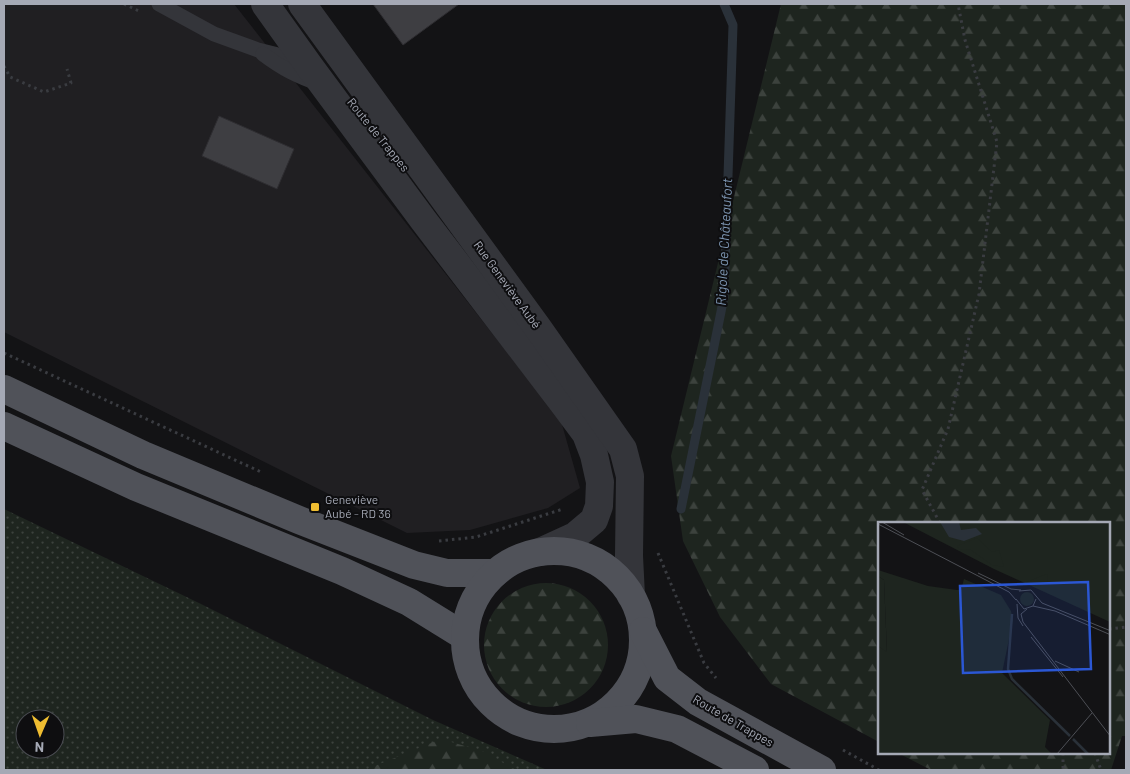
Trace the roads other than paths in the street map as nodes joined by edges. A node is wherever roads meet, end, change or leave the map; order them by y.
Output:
1 (159, 4) edge
2 (265, 4) edge
3 (302, 4) edge
4 (282, 45) junction
5 (258, 50) junction
6 (317, 77) junction
7 (447, 202) junction
8 (4, 389) edge
9 (4, 426) edge
10 (540, 552) junction
11 (495, 573) junction
12 (631, 596) junction
13 (642, 631) junction
14 (464, 636) junction
15 (588, 723) junction
16 (755, 770) edge
17 (822, 770) edge

1 - 5 lane
2 - 4 street, Rue Geneviève Aubé
3 - 7 street, Rue Geneviève Aubé
4 - 5 lane
4 - 6 street, Rue Geneviève Aubé
5 - 6 lane
6 - 7 street, Route de Trappes
6 - 10 street, Rue Geneviève Aubé
7 - 12 street, Rue Geneviève Aubé
8 - 11 main road
9 - 14 main road
10 - 11 main road
10 - 12 main road
11 - 14 main road
12 - 13 main road
13 - 15 main road
13 - 17 main road, Route de Trappes
14 - 15 main road
15 - 16 main road

